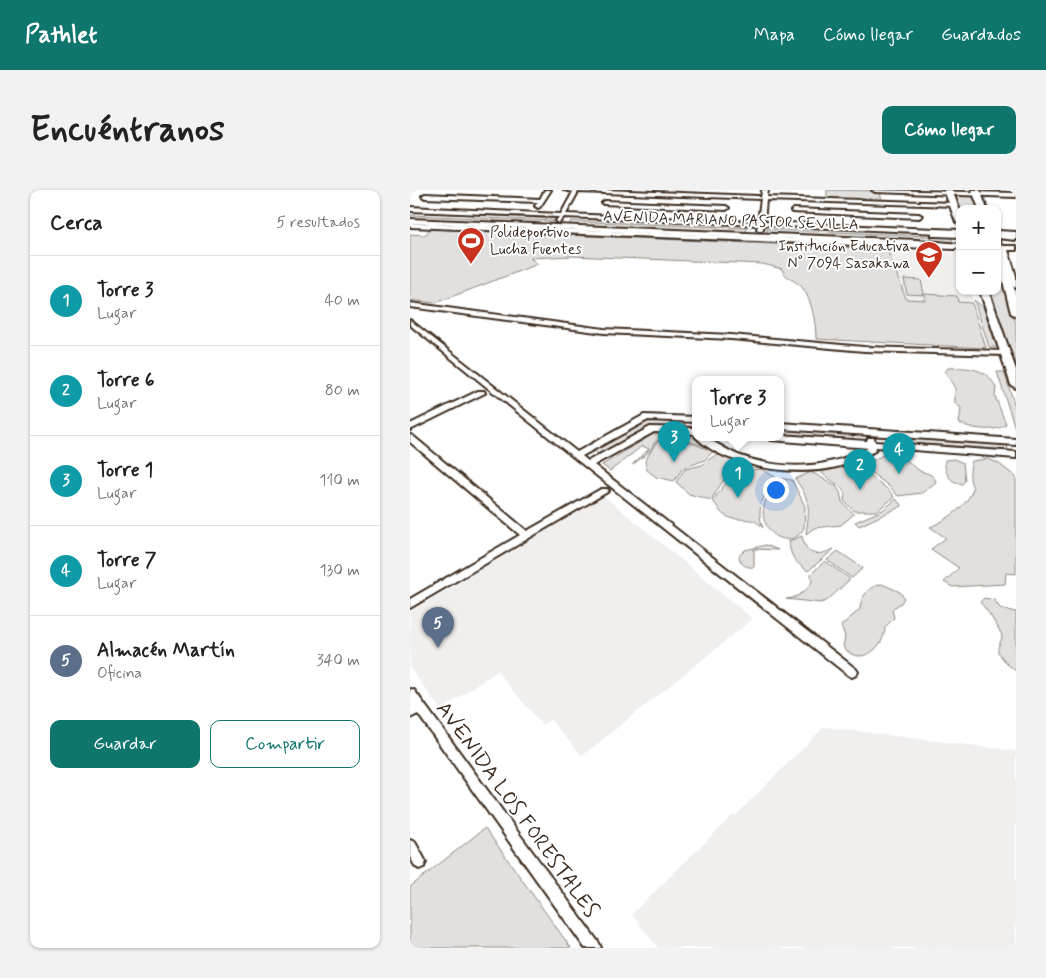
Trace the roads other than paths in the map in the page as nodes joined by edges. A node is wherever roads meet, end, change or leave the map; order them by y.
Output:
1 (430, 190) edge
2 (490, 190) edge
3 (548, 190) edge
4 (567, 190) edge
5 (577, 190) edge
6 (582, 190) edge
7 (759, 190) edge
8 (765, 190) edge
9 (875, 190) edge
10 (883, 190) edge
11 (912, 191) edge
12 (948, 191) edge
13 (611, 192) junction
14 (640, 192) edge
15 (977, 192) edge
16 (699, 193) edge
17 (670, 194) junction
18 (1014, 195) edge
19 (425, 196) junction
20 (729, 197) junction
21 (761, 198) junction
22 (483, 199) junction
23 (794, 199) junction
24 (541, 201) junction
25 (853, 201) junction
26 (605, 203) junction
27 (885, 203) junction
28 (916, 204) junction
29 (982, 205) edge
30 (666, 206) junction
31 (953, 206) junction
32 (726, 208) junction
33 (411, 211) edge
34 (794, 211) junction
35 (473, 212) junction
36 (956, 213) edge
37 (532, 214) junction
38 (854, 214) junction
39 (919, 216) junction
40 (598, 217) junction
41 (662, 220) junction
42 (723, 222) junction
43 (410, 223) edge
44 (561, 223) junction
45 (794, 225) junction
46 (855, 228) junction
47 (923, 230) junction
48 (757, 231) junction
49 (956, 233) edge
50 (956, 233) edge
51 (1001, 235) edge
52 (1016, 236) edge
53 (956, 247) edge
54 (1001, 248) edge
55 (1000, 250) edge
56 (1000, 250) edge
57 (1016, 250) edge
58 (1016, 284) edge
59 (985, 295) edge
60 (410, 305) edge
61 (1016, 313) edge
62 (410, 322) edge
63 (1005, 353) junction
64 (1016, 385) edge
65 (481, 392) dead end
66 (692, 420) edge
67 (784, 426) edge
68 (410, 427) edge
69 (871, 432) junction
70 (692, 433) edge
71 (410, 438) edge
72 (784, 438) edge
73 (709, 441) edge
74 (1016, 442) edge
75 (872, 444) junction
76 (578, 455) junction
77 (1016, 455) edge
78 (589, 464) junction
79 (604, 491) dead end
80 (527, 536) junction
81 (410, 604) edge
82 (852, 672) dead end
83 (410, 694) edge
84 (415, 710) edge
85 (410, 847) edge
86 (419, 862) dead end
87 (594, 948) edge

1 - 19 street
2 - 22 street
3 - 24 street
4 - 5 street
5 - 6 street
5 - 44 street
6 - 13 street
6 - 44 street
7 - 21 street
8 - 21 street
9 - 10 street
10 - 11 street
10 - 27 street
11 - 12 street
12 - 15 street
12 - 31 main road
13 - 14 street
13 - 26 street
14 - 17 street
15 - 18 street
15 - 29 main road
16 - 17 street
16 - 20 street
17 - 30 street
19 - 22 street
19 - 33 street
20 - 21 street
20 - 32 street
21 - 23 street
21 - 48 street
22 - 24 street
22 - 35 street
23 - 25 street
23 - 34 street
24 - 37 street
25 - 27 street
25 - 38 street
26 - 30 street
26 - 40 street
27 - 28 street
28 - 31 street
28 - 39 street
30 - 32 street
30 - 41 street
31 - 36 main road
32 - 42 street
33 - 35 street, AVENIDA MARIANO PASTOR SEVILLA
33 - 44 main road, AVENIDA MARIANO PASTOR SEVILLA
34 - 38 street
34 - 45 street
35 - 37 street, AVENIDA MARIANO PASTOR SEVILLA
37 - 44 street, AVENIDA MARIANO PASTOR SEVILLA
38 - 39 street
38 - 46 street
39 - 47 street
40 - 41 street, AVENIDA MARIANO PASTOR SEVILLA
40 - 44 street, AVENIDA MARIANO PASTOR SEVILLA
41 - 42 street, AVENIDA MARIANO PASTOR SEVILLA
42 - 48 street, AVENIDA MARIANO PASTOR SEVILLA
43 - 44 main road, AVENIDA MARIANO PASTOR SEVILLA
44 - 48 main road, AVENIDA MARIANO PASTOR SEVILLA
45 - 46 street, AVENIDA MARIANO PASTOR SEVILLA
45 - 48 street, AVENIDA MARIANO PASTOR SEVILLA
46 - 47 street, AVENIDA MARIANO PASTOR SEVILLA
47 - 50 street, AVENIDA MARIANO PASTOR SEVILLA
48 - 49 main road, AVENIDA MARIANO PASTOR SEVILLA
48 - 53 main road, AVENIDA MARIANO PASTOR SEVILLA
51 - 52 main road
54 - 57 main road
55 - 58 street
56 - 61 main road
59 - 63 main road
60 - 63 street
62 - 76 street
63 - 64 main road
65 - 68 street
66 - 76 street
67 - 69 street
69 - 74 street
69 - 75 street
70 - 78 street
71 - 80 street
72 - 75 street
73 - 75 street
75 - 77 street
76 - 78 street
78 - 82 street
79 - 80 street
80 - 81 street
83 - 84 street, AVENIDA LOS FORESTALES
84 - 87 street, AVENIDA LOS FORESTALES
85 - 86 street

